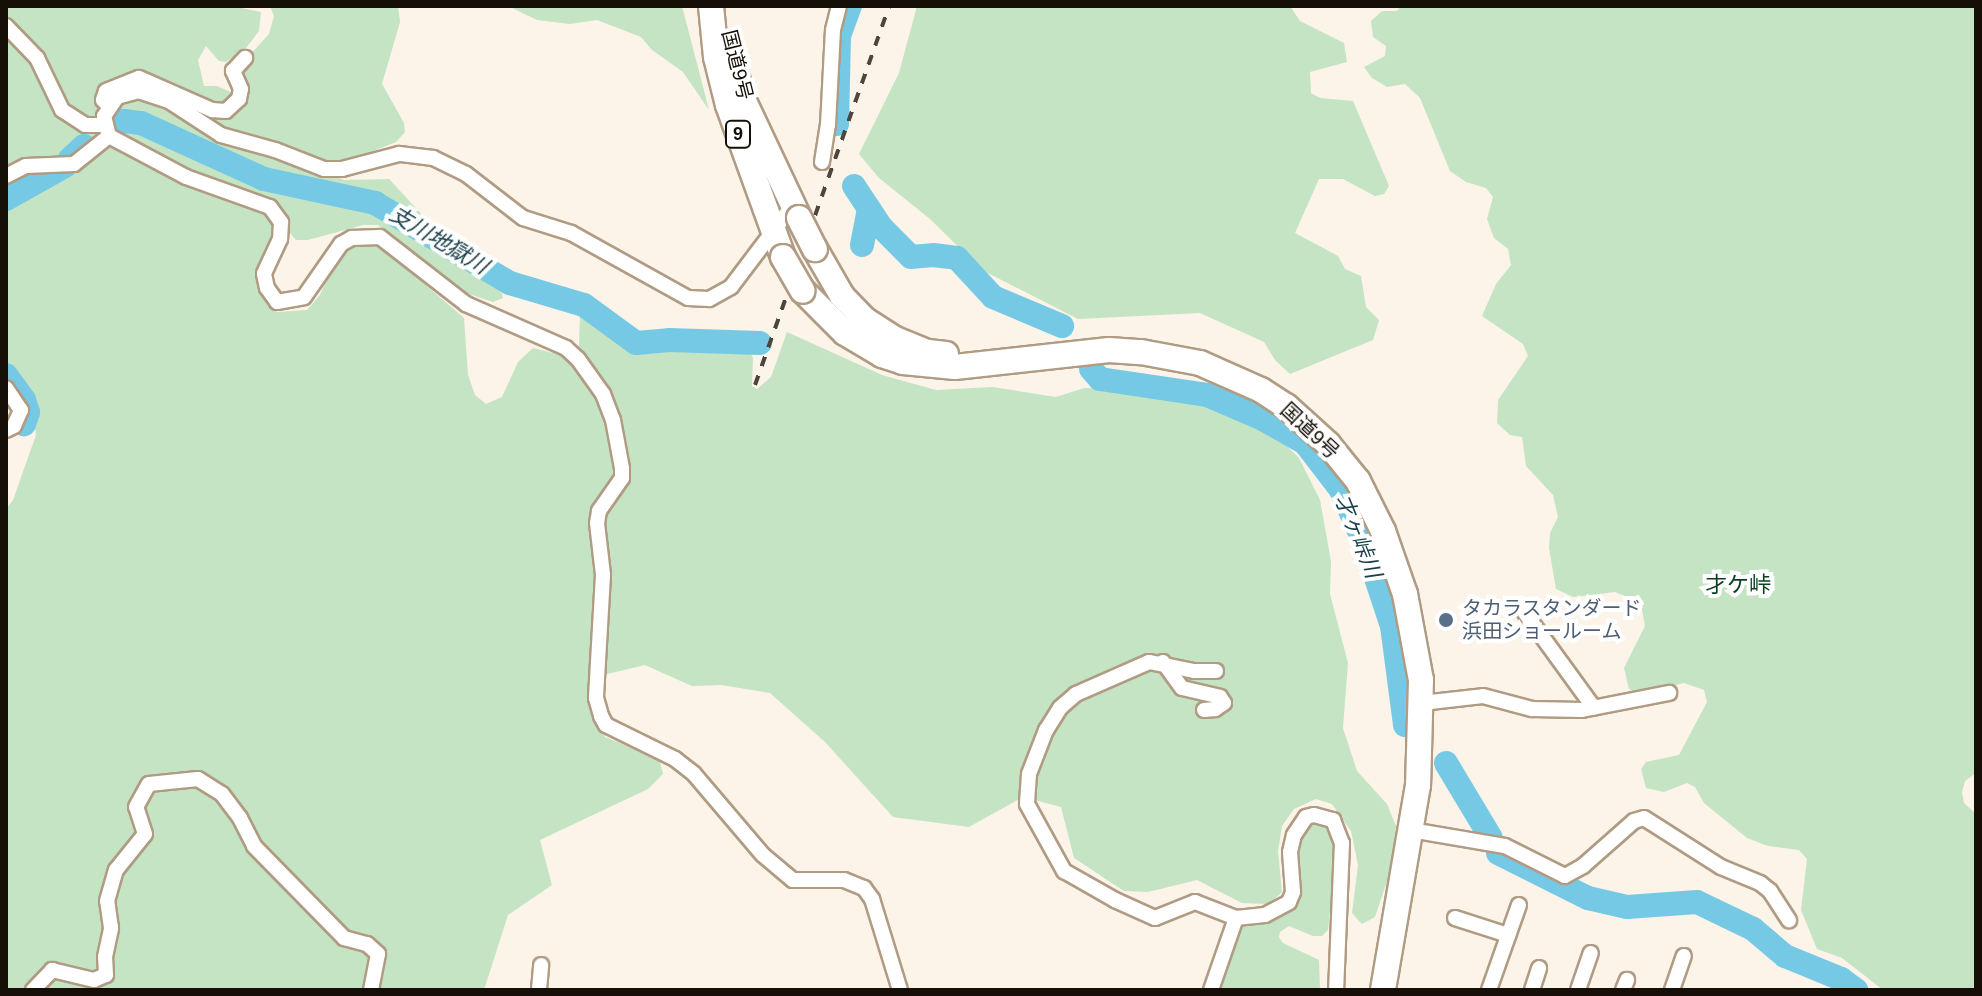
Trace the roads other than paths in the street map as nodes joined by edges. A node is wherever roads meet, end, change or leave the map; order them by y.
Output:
1 (711, 6) edge
2 (724, 6) edge
3 (839, 6) edge
4 (6, 26) edge
5 (245, 58) dead end
6 (108, 105) junction
7 (107, 130) junction
8 (822, 162) dead end
9 (6, 176) edge
10 (796, 211) junction
11 (771, 233) junction
12 (1012, 362) junction
13 (6, 388) edge
14 (6, 430) edge
15 (1525, 613) dead end
16 (1163, 662) junction
17 (1216, 671) dead end
18 (1669, 693) dead end
19 (1422, 703) junction
20 (1594, 708) junction
21 (1204, 710) dead end
22 (1411, 830) junction
23 (1519, 905) dead end
24 (1397, 910) junction
25 (1236, 918) junction
26 (1455, 918) dead end
27 (1789, 920) dead end
28 (1508, 935) junction
29 (1591, 953) dead end
30 (1684, 956) dead end
31 (541, 965) dead end
32 (1539, 968) dead end
33 (33, 990) edge
34 (371, 990) edge
35 (539, 990) edge
36 (900, 990) edge
37 (1211, 990) edge
38 (1336, 990) edge
39 (1372, 990) edge
40 (1383, 990) edge
41 (1489, 990) edge
42 (1532, 990) edge
43 (1578, 990) edge
44 (1672, 990) edge

1 - 11 highway, 国道9号 / 9
2 - 10 highway, 国道9号 / 9
3 - 8 street
4 - 7 street
5 - 6 street
6 - 7 street
6 - 11 street
7 - 9 street
7 - 36 street
10 - 11 street
10 - 12 highway, 国道9号 / 9, bridge
11 - 12 highway, 国道9号 / 9, bridge
12 - 19 highway, 国道9号 / 9
13 - 14 street
15 - 20 street
16 - 17 street
16 - 21 street
16 - 25 street
18 - 20 street
19 - 20 street
19 - 22 highway, 国道9号 / 9
22 - 24 highway, 国道9号 / 9
22 - 27 street
23 - 28 street
24 - 39 highway, 国道9号 / 9
24 - 40 highway, 国道9号 / 9
25 - 37 street
25 - 38 street
26 - 28 street
28 - 41 street
29 - 43 street
30 - 44 street
31 - 35 street
32 - 42 street
33 - 34 street

